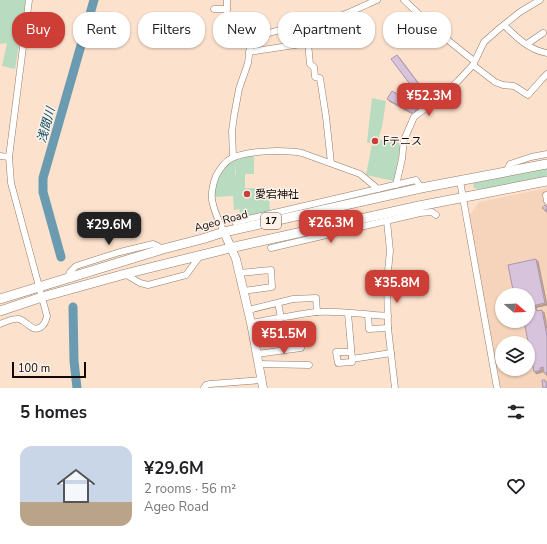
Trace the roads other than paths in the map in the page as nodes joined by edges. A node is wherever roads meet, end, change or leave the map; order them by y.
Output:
1 (29, 0) edge
2 (227, 0) edge
3 (376, 0) edge
4 (404, 0) edge
5 (540, 0) edge
6 (227, 8) junction
7 (214, 9) dead end
8 (227, 12) edge
9 (504, 25) junction
10 (270, 32) edge
11 (543, 33) dead end
12 (527, 44) junction
13 (270, 46) edge
14 (250, 48) edge
15 (547, 53) edge
16 (473, 63) junction
17 (547, 74) edge
18 (547, 154) edge
19 (0, 156) edge
20 (9, 157) junction
21 (233, 157) junction
22 (331, 163) junction
23 (547, 164) edge
24 (506, 172) junction
25 (547, 180) edge
26 (460, 181) junction
27 (396, 185) junction
28 (378, 188) junction
29 (421, 188) junction
30 (463, 197) junction
31 (419, 210) junction
32 (436, 215) dead end
33 (258, 220) junction
34 (387, 221) junction
35 (235, 222) dead end
36 (224, 232) junction
37 (295, 232) junction
38 (303, 241) junction
39 (230, 248) junction
40 (272, 248) dead end
41 (200, 256) junction
42 (239, 273) junction
43 (125, 274) junction
44 (39, 287) junction
45 (243, 291) junction
46 (42, 297) junction
47 (0, 299) edge
48 (278, 303) junction
49 (248, 310) junction
50 (0, 311) edge
51 (317, 312) junction
52 (348, 313) junction
53 (368, 315) junction
54 (388, 316) junction
55 (281, 318) junction
56 (251, 323) junction
57 (0, 324) edge
58 (388, 328) junction
59 (301, 348) dead end
60 (351, 352) junction
61 (391, 353) junction
62 (257, 354) junction
63 (352, 359) junction
64 (259, 364) junction
65 (309, 365) dead end
66 (262, 384) edge
67 (204, 388) edge
68 (395, 388) edge
69 (496, 388) edge

1 - 20 street
2 - 6 street
3 - 10 street
4 - 16 street
5 - 9 street
6 - 7 street
6 - 8 street
9 - 12 street
9 - 16 street
11 - 12 street
12 - 15 street
13 - 22 street
14 - 21 street
16 - 17 street
16 - 27 street
18 - 24 street
19 - 20 street
20 - 44 street
21 - 22 street
21 - 36 street
22 - 28 street
23 - 24 highway, Ageo Road / 17
24 - 26 highway, Ageo Road / 17
25 - 30 highway, 17
26 - 29 highway, Ageo Road / 17
26 - 30 street
27 - 28 street
27 - 29 street
28 - 33 street
29 - 33 highway, Ageo Road / 17
30 - 31 highway, 17
30 - 69 street
31 - 32 street
31 - 34 street
31 - 37 highway, 17
33 - 35 street
33 - 36 highway, Ageo Road / 17
34 - 38 street
34 - 54 street
36 - 39 main road
36 - 44 highway, Ageo Road / 17
37 - 38 street
37 - 39 highway, 17
38 - 40 street
39 - 41 highway, 17
39 - 42 main road
41 - 43 highway, 17
41 - 43 street
42 - 45 main road
42 - 45 street
43 - 46 highway, 17
44 - 46 street
44 - 47 highway, Ageo Road / 17
45 - 49 main road
46 - 50 highway, 17
46 - 57 street
48 - 49 street
48 - 51 street
48 - 55 street
49 - 56 main road
51 - 52 street
51 - 55 street
52 - 53 street
52 - 60 street
53 - 54 street
53 - 58 street
54 - 58 street
55 - 56 street
56 - 62 main road
58 - 61 street
59 - 62 street
60 - 63 street
60 - 63 street
61 - 63 street
61 - 68 street
62 - 64 main road
64 - 65 street
64 - 66 main road
66 - 67 street

